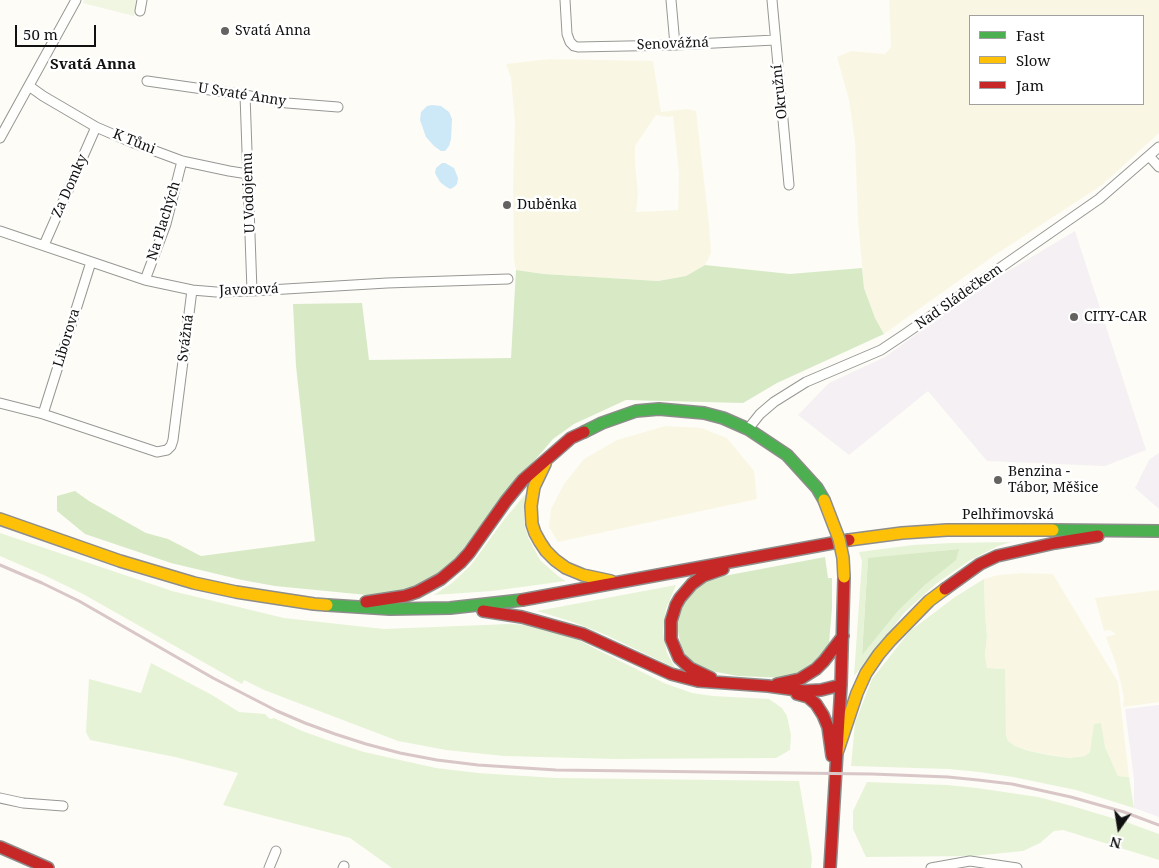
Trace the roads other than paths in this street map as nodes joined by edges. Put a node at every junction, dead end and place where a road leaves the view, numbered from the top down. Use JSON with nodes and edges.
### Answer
{"nodes":[{"id":1,"x":76,"y":0,"type":"edge"},
{"id":2,"x":142,"y":0,"type":"edge"},
{"id":3,"x":565,"y":0,"type":"edge"},
{"id":4,"x":672,"y":0,"type":"edge"},
{"id":5,"x":772,"y":0,"type":"edge"},
{"id":6,"x":140,"y":11,"type":"dead end"},
{"id":7,"x":775,"y":40,"type":"junction"},
{"id":8,"x":675,"y":45,"type":"junction"},
{"id":9,"x":147,"y":81,"type":"dead end"},
{"id":10,"x":29,"y":86,"type":"junction"},
{"id":11,"x":245,"y":95,"type":"junction"},
{"id":12,"x":338,"y":107,"type":"dead end"},
{"id":13,"x":96,"y":127,"type":"junction"},
{"id":14,"x":0,"y":138,"type":"edge"},
{"id":15,"x":1159,"y":147,"type":"edge"},
{"id":16,"x":1149,"y":156,"type":"junction"},
{"id":17,"x":182,"y":161,"type":"junction"},
{"id":18,"x":1159,"y":167,"type":"edge"},
{"id":19,"x":248,"y":174,"type":"junction"},
{"id":20,"x":789,"y":185,"type":"dead end"},
{"id":21,"x":0,"y":231,"type":"edge"},
{"id":22,"x":44,"y":245,"type":"junction"},
{"id":23,"x":91,"y":262,"type":"junction"},
{"id":24,"x":145,"y":280,"type":"junction"},
{"id":25,"x":508,"y":280,"type":"dead end"},
{"id":26,"x":192,"y":290,"type":"junction"},
{"id":27,"x":252,"y":291,"type":"junction"},
{"id":28,"x":0,"y":403,"type":"edge"},
{"id":29,"x":43,"y":414,"type":"junction"},
{"id":30,"x":748,"y":429,"type":"junction"},
{"id":31,"x":554,"y":452,"type":"junction"},
{"id":32,"x":0,"y":519,"type":"edge"},
{"id":33,"x":1142,"y":531,"type":"junction"},
{"id":34,"x":1159,"y":531,"type":"edge"},
{"id":35,"x":763,"y":555,"type":"junction"},
{"id":36,"x":619,"y":582,"type":"junction"},
{"id":37,"x":314,"y":604,"type":"junction"},
{"id":38,"x":450,"y":608,"type":"junction"},
{"id":39,"x":844,"y":636,"type":"junction"},
{"id":40,"x":728,"y":683,"type":"junction"},
{"id":41,"x":841,"y":685,"type":"junction"},
{"id":42,"x":768,"y":686,"type":"junction"},
{"id":43,"x":838,"y":750,"type":"junction"},
{"id":44,"x":835,"y":783,"type":"junction"},
{"id":45,"x":0,"y":798,"type":"edge"},
{"id":46,"x":63,"y":806,"type":"dead end"},
{"id":47,"x":0,"y":847,"type":"edge"},
{"id":48,"x":276,"y":851,"type":"dead end"},
{"id":49,"x":48,"y":868,"type":"edge"},
{"id":50,"x":269,"y":868,"type":"edge"},
{"id":51,"x":830,"y":868,"type":"edge"},
{"id":52,"x":931,"y":868,"type":"edge"},
{"id":53,"x":1017,"y":868,"type":"edge"}],
"edges":[{"from":1,"to":10,"type":"street"},
{"from":2,"to":6,"type":"street"},
{"from":3,"to":8,"type":"street","name":"Senovážná"},
{"from":4,"to":8,"type":"street"},
{"from":5,"to":7,"type":"street","name":"Okružní"},
{"from":7,"to":8,"type":"street","name":"Senovážná"},
{"from":7,"to":20,"type":"street","name":"Okružní"},
{"from":9,"to":11,"type":"street","name":"U Svaté Anny"},
{"from":10,"to":13,"type":"street","name":"K Tůni"},
{"from":10,"to":14,"type":"street"},
{"from":11,"to":12,"type":"street","name":"U Svaté Anny"},
{"from":11,"to":19,"type":"street","name":"U Vodojemu"},
{"from":13,"to":17,"type":"street","name":"K Tůni"},
{"from":13,"to":22,"type":"street","name":"Za Domky"},
{"from":15,"to":16,"type":"street","name":"Nad Sládečkem"},
{"from":16,"to":18,"type":"street"},
{"from":16,"to":30,"type":"street","name":"Nad Sládečkem"},
{"from":17,"to":19,"type":"street","name":"K Tůni"},
{"from":17,"to":24,"type":"street","name":"Na Plachých"},
{"from":19,"to":27,"type":"street","name":"U Vodojemu"},
{"from":21,"to":22,"type":"street","name":"Javorová"},
{"from":22,"to":23,"type":"street","name":"Javorová"},
{"from":23,"to":24,"type":"street","name":"Javorová"},
{"from":23,"to":29,"type":"street","name":"Liborova"},
{"from":24,"to":26,"type":"street","name":"Javorová"},
{"from":25,"to":27,"type":"street","name":"Javorová"},
{"from":26,"to":27,"type":"street","name":"Javorová"},
{"from":26,"to":29,"type":"street","name":"Svážná"},
{"from":28,"to":29,"type":"street"},
{"from":30,"to":31,"type":"main road"},
{"from":30,"to":39,"type":"main road","bridge":true},
{"from":31,"to":36,"type":"main road"},
{"from":31,"to":37,"type":"main road"},
{"from":32,"to":37,"type":"main road"},
{"from":33,"to":34,"type":"main road","name":"Pelhřimovská"},
{"from":33,"to":35,"type":"main road","name":"Pelhřimovská"},
{"from":33,"to":43,"type":"main road"},
{"from":35,"to":36,"type":"main road"},
{"from":35,"to":40,"type":"main road"},
{"from":36,"to":38,"type":"main road"},
{"from":37,"to":38,"type":"main road"},
{"from":38,"to":40,"type":"main road"},
{"from":39,"to":41,"type":"main road"},
{"from":39,"to":42,"type":"main road"},
{"from":40,"to":42,"type":"main road"},
{"from":41,"to":42,"type":"main road"},
{"from":41,"to":43,"type":"main road"},
{"from":42,"to":44,"type":"main road"},
{"from":43,"to":44,"type":"main road"},
{"from":44,"to":51,"type":"main road"},
{"from":45,"to":46,"type":"street"},
{"from":47,"to":49,"type":"main road"},
{"from":48,"to":50,"type":"street"},
{"from":52,"to":53,"type":"street"}]}
